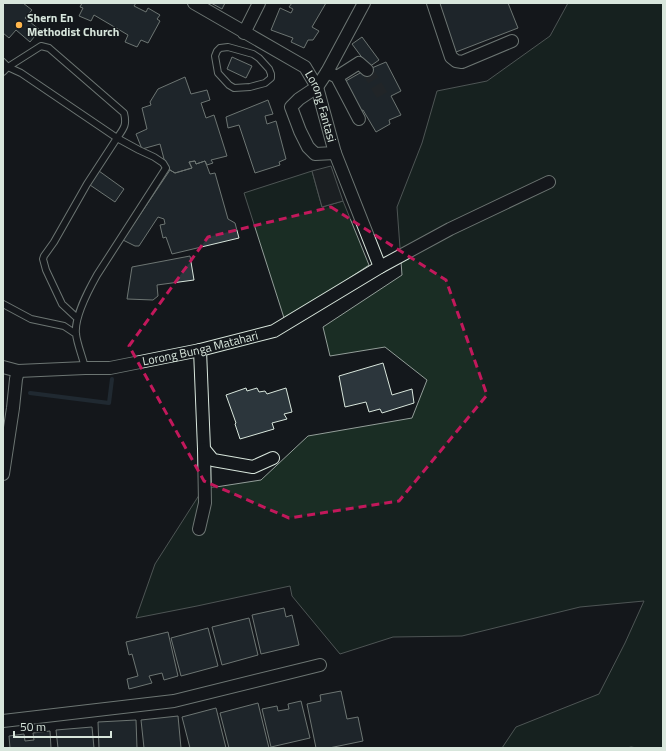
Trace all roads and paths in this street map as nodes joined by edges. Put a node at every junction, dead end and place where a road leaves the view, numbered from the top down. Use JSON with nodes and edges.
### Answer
{"nodes":[{"id":1,"x":194,"y":3,"type":"edge"},
{"id":2,"x":259,"y":3,"type":"edge"},
{"id":3,"x":364,"y":3,"type":"edge"},
{"id":4,"x":433,"y":3,"type":"edge"},
{"id":5,"x":244,"y":33,"type":"junction"},
{"id":6,"x":512,"y":41,"type":"dead end"},
{"id":7,"x":267,"y":46,"type":"junction"},
{"id":8,"x":259,"y":58,"type":"junction"},
{"id":9,"x":3,"y":62,"type":"edge"},
{"id":10,"x":8,"y":67,"type":"junction"},
{"id":11,"x":367,"y":70,"type":"dead end"},
{"id":12,"x":3,"y":72,"type":"edge"},
{"id":13,"x":332,"y":75,"type":"junction"},
{"id":14,"x":317,"y":86,"type":"junction"},
{"id":15,"x":359,"y":118,"type":"dead end"},
{"id":16,"x":117,"y":138,"type":"junction"},
{"id":17,"x":335,"y":154,"type":"junction"},
{"id":18,"x":549,"y":182,"type":"dead end"},
{"id":19,"x":380,"y":267,"type":"junction"},
{"id":20,"x":3,"y":304,"type":"edge"},
{"id":21,"x":77,"y":318,"type":"junction"},
{"id":22,"x":76,"y":334,"type":"junction"},
{"id":23,"x":200,"y":350,"type":"junction"},
{"id":24,"x":3,"y":367,"type":"edge"},
{"id":25,"x":85,"y":368,"type":"junction"},
{"id":26,"x":18,"y":371,"type":"junction"},
{"id":27,"x":204,"y":449,"type":"junction"},
{"id":28,"x":273,"y":458,"type":"dead end"},
{"id":29,"x":3,"y":474,"type":"edge"},
{"id":30,"x":199,"y":529,"type":"dead end"},
{"id":31,"x":320,"y":665,"type":"dead end"},
{"id":32,"x":3,"y":721,"type":"edge"}],
"edges":[{"from":1,"to":5,"type":"street","name":"Lorong Fantasi"},
{"from":2,"to":5,"type":"street"},
{"from":3,"to":13,"type":"street"},
{"from":4,"to":6,"type":"street"},
{"from":5,"to":7,"type":"street","name":"Lorong Fantasi"},
{"from":7,"to":8,"type":"lane"},
{"from":7,"to":14,"type":"street","name":"Lorong Fantasi"},
{"from":8,"to":8,"type":"lane"},
{"from":9,"to":10,"type":"lane"},
{"from":10,"to":12,"type":"lane"},
{"from":10,"to":16,"type":"lane"},
{"from":10,"to":16,"type":"lane"},
{"from":11,"to":13,"type":"street"},
{"from":13,"to":14,"type":"street"},
{"from":13,"to":15,"type":"street"},
{"from":14,"to":17,"type":"street","name":"Lorong Fantasi"},
{"from":14,"to":17,"type":"street"},
{"from":16,"to":21,"type":"lane"},
{"from":16,"to":21,"type":"lane"},
{"from":17,"to":19,"type":"street","name":"Lorong Fantasi"},
{"from":18,"to":19,"type":"street","name":"Lorong Bunga Matahari"},
{"from":19,"to":23,"type":"street","name":"Lorong Bunga Matahari"},
{"from":20,"to":22,"type":"lane"},
{"from":21,"to":22,"type":"lane"},
{"from":22,"to":25,"type":"lane"},
{"from":23,"to":25,"type":"street","name":"Lorong Bunga Matahari"},
{"from":23,"to":27,"type":"street"},
{"from":24,"to":26,"type":"street","name":"Lorong Bunga Matahari"},
{"from":25,"to":26,"type":"street","name":"Lorong Bunga Matahari"},
{"from":26,"to":29,"type":"street"},
{"from":27,"to":28,"type":"street"},
{"from":27,"to":30,"type":"street"},
{"from":31,"to":32,"type":"street"}]}
